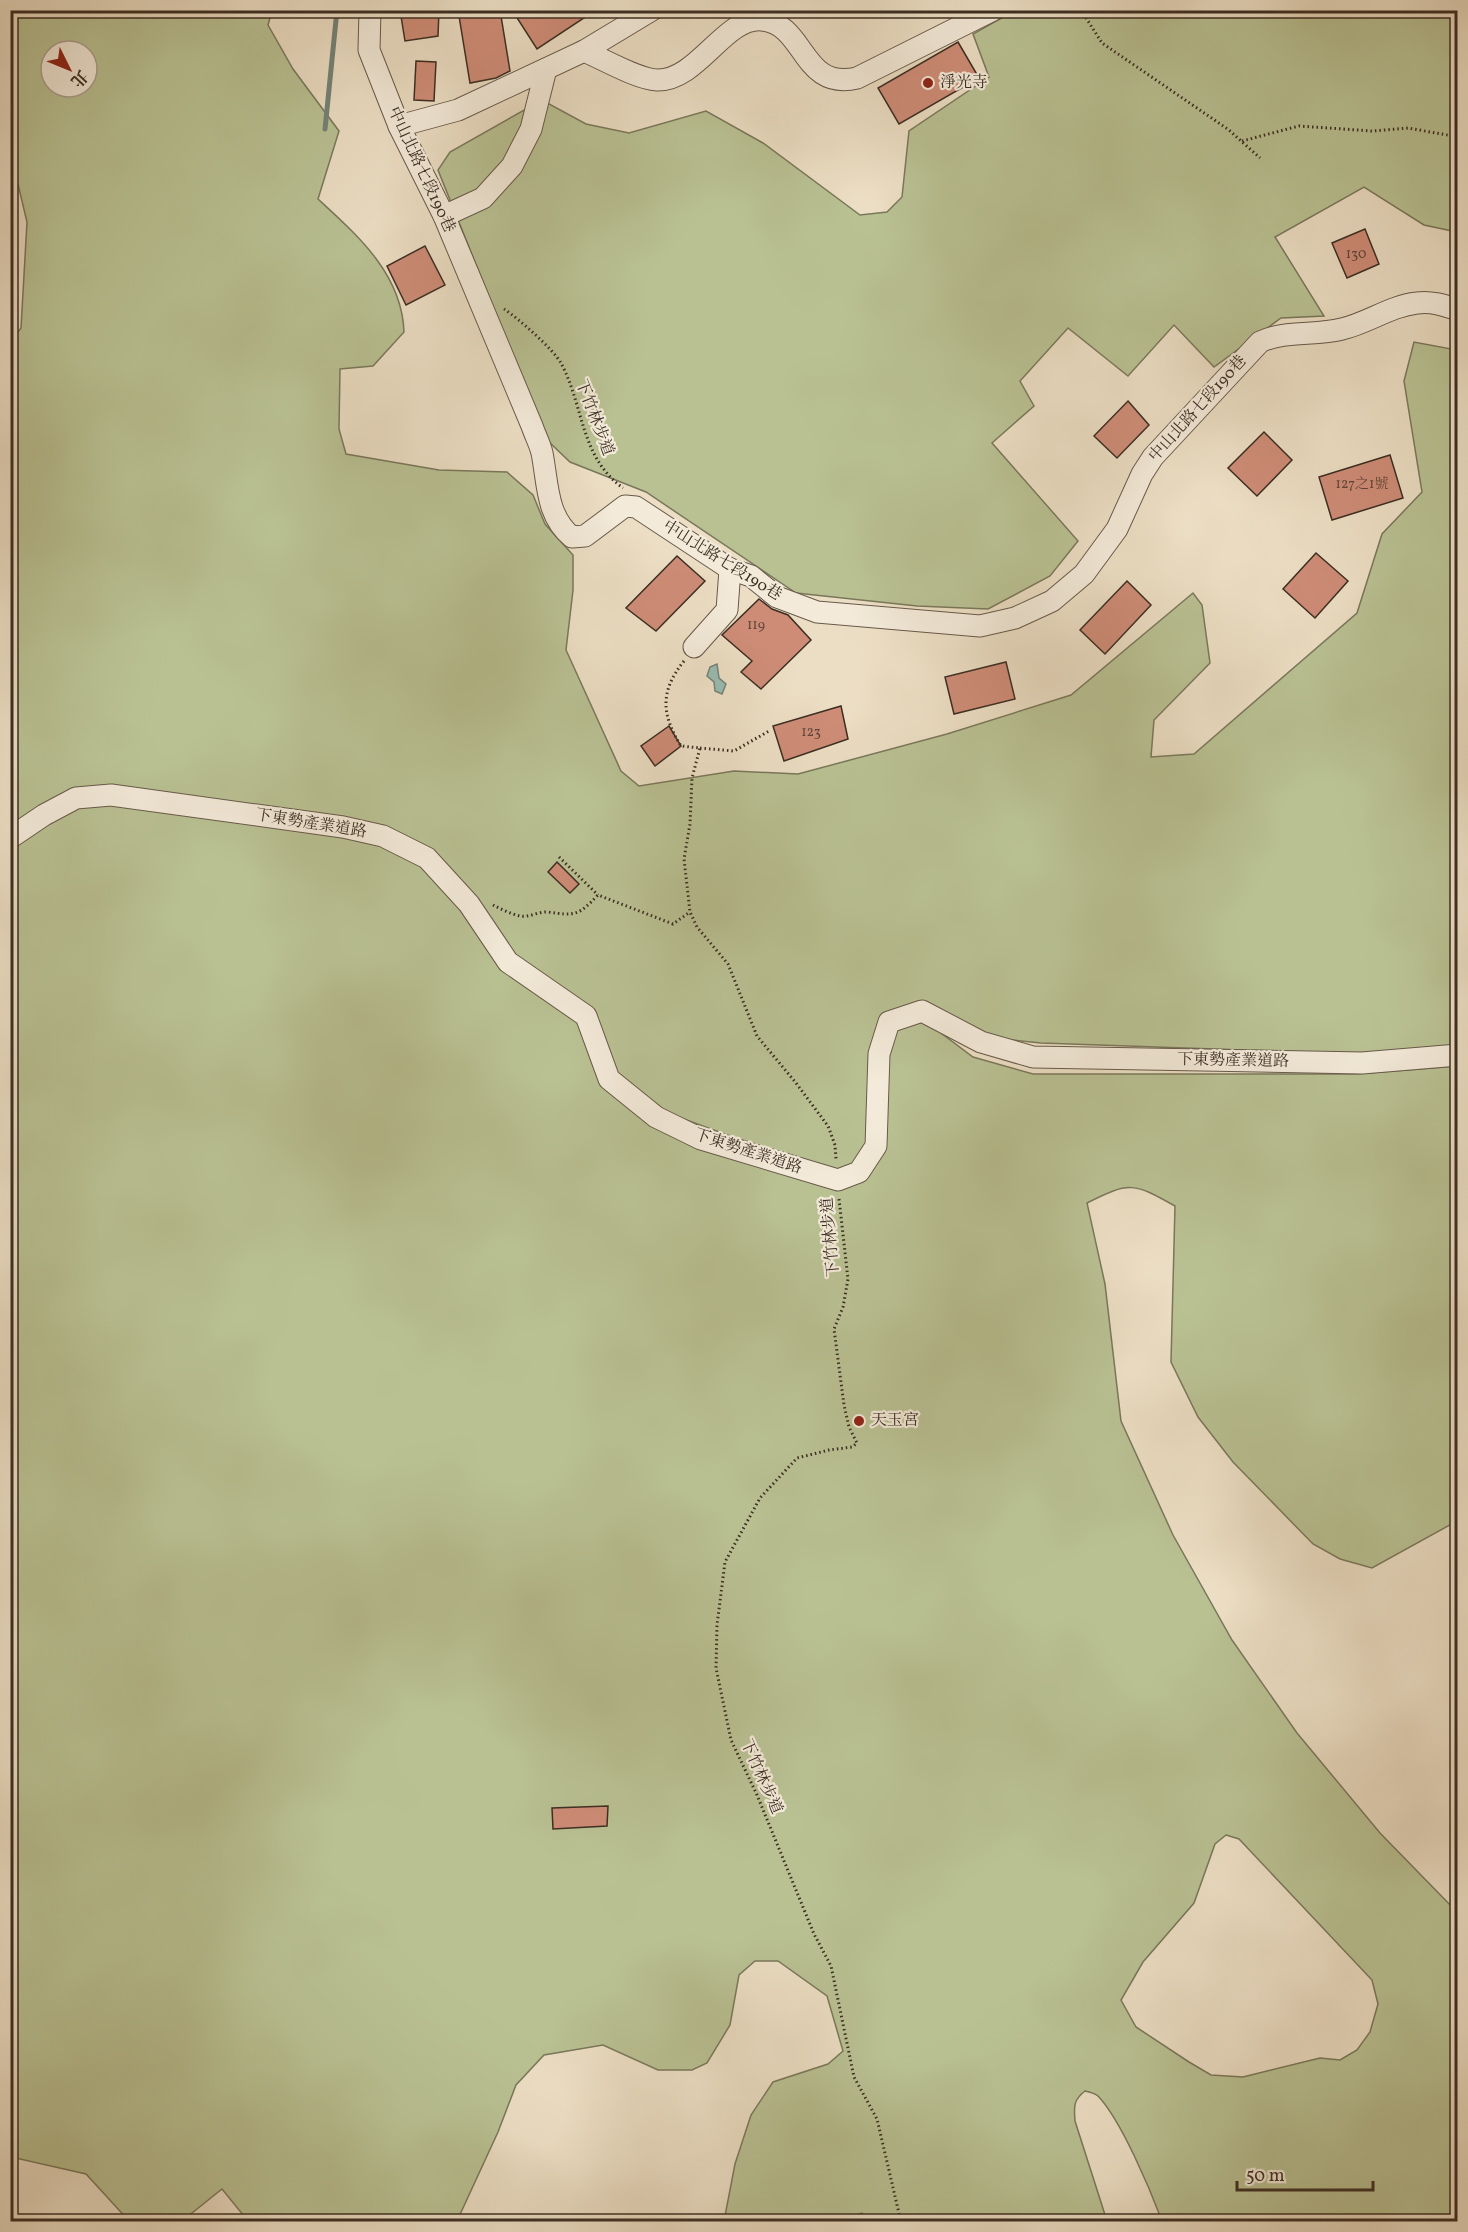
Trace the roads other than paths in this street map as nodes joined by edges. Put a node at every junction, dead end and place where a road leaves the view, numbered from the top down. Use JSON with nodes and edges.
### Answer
{"nodes":[{"id":1,"x":370,"y":10,"type":"edge"},
{"id":2,"x":652,"y":10,"type":"edge"},
{"id":3,"x":993,"y":10,"type":"edge"},
{"id":4,"x":584,"y":51,"type":"junction"},
{"id":5,"x":546,"y":69,"type":"junction"},
{"id":6,"x":399,"y":126,"type":"junction"},
{"id":7,"x":444,"y":216,"type":"junction"},
{"id":8,"x":1458,"y":310,"type":"edge"},
{"id":9,"x":730,"y":569,"type":"junction"},
{"id":10,"x":694,"y":647,"type":"road end"},
{"id":11,"x":10,"y":838,"type":"edge"},
{"id":12,"x":1458,"y":1055,"type":"edge"}],
"edges":[{"from":1,"to":6,"type":"street","name":"中山北路七段190巷"},
{"from":2,"to":4,"type":"street"},
{"from":3,"to":4,"type":"street"},
{"from":4,"to":5,"type":"street"},
{"from":5,"to":6,"type":"street"},
{"from":5,"to":7,"type":"street"},
{"from":6,"to":7,"type":"street","name":"中山北路七段190巷"},
{"from":7,"to":9,"type":"street","name":"中山北路七段190巷"},
{"from":8,"to":9,"type":"street","name":"中山北路七段190巷"},
{"from":9,"to":10,"type":"street"},
{"from":11,"to":12,"type":"street","name":"下東勢產業道路"}]}
